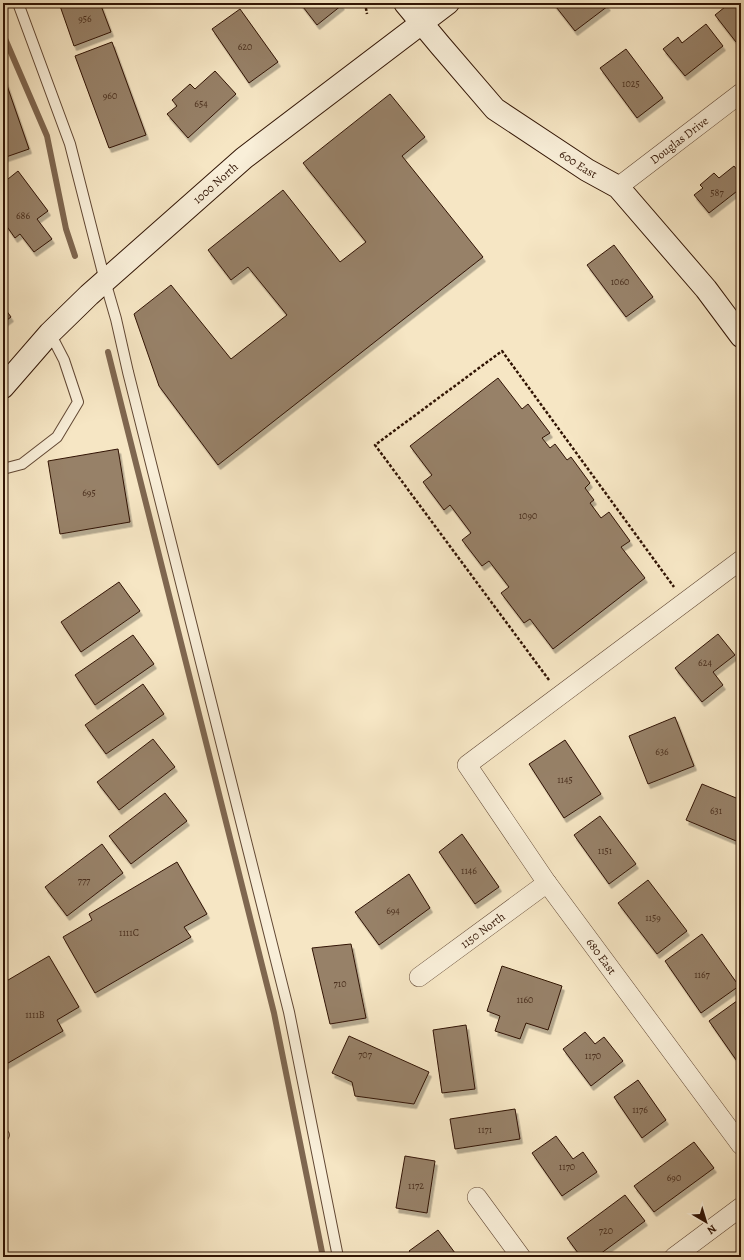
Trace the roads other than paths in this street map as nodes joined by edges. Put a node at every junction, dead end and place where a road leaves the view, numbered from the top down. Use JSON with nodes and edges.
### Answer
{"nodes":[{"id":1,"x":18,"y":3,"type":"edge"},
{"id":2,"x":405,"y":3,"type":"edge"},
{"id":3,"x":448,"y":3,"type":"edge"},
{"id":4,"x":422,"y":24,"type":"junction"},
{"id":5,"x":741,"y":93,"type":"edge"},
{"id":6,"x":618,"y":188,"type":"junction"},
{"id":7,"x":105,"y":281,"type":"junction"},
{"id":8,"x":50,"y":333,"type":"junction"},
{"id":9,"x":741,"y":336,"type":"edge"},
{"id":10,"x":3,"y":387,"type":"edge"},
{"id":11,"x":3,"y":469,"type":"edge"},
{"id":12,"x":741,"y":560,"type":"edge"},
{"id":13,"x":546,"y":883,"type":"junction"},
{"id":14,"x":419,"y":977,"type":"dead end"},
{"id":15,"x":741,"y":1145,"type":"edge"},
{"id":16,"x":477,"y":1197,"type":"dead end"},
{"id":17,"x":741,"y":1207,"type":"edge"},
{"id":18,"x":338,"y":1257,"type":"edge"},
{"id":19,"x":521,"y":1257,"type":"edge"},
{"id":20,"x":674,"y":1257,"type":"edge"}],
"edges":[{"from":1,"to":7,"type":"lane"},
{"from":2,"to":4,"type":"street","name":"600 East"},
{"from":3,"to":4,"type":"street","name":"1000 North"},
{"from":4,"to":6,"type":"street","name":"600 East"},
{"from":4,"to":7,"type":"street","name":"1000 North"},
{"from":5,"to":6,"type":"street","name":"Douglas Drive"},
{"from":6,"to":9,"type":"street","name":"600 East"},
{"from":7,"to":8,"type":"street","name":"1000 North"},
{"from":7,"to":18,"type":"lane"},
{"from":8,"to":10,"type":"street","name":"1000 North"},
{"from":8,"to":11,"type":"lane"},
{"from":12,"to":13,"type":"street","name":"680 East"},
{"from":13,"to":14,"type":"street","name":"1150 North"},
{"from":13,"to":15,"type":"street","name":"680 East"},
{"from":16,"to":19,"type":"street"},
{"from":17,"to":20,"type":"street"}]}
